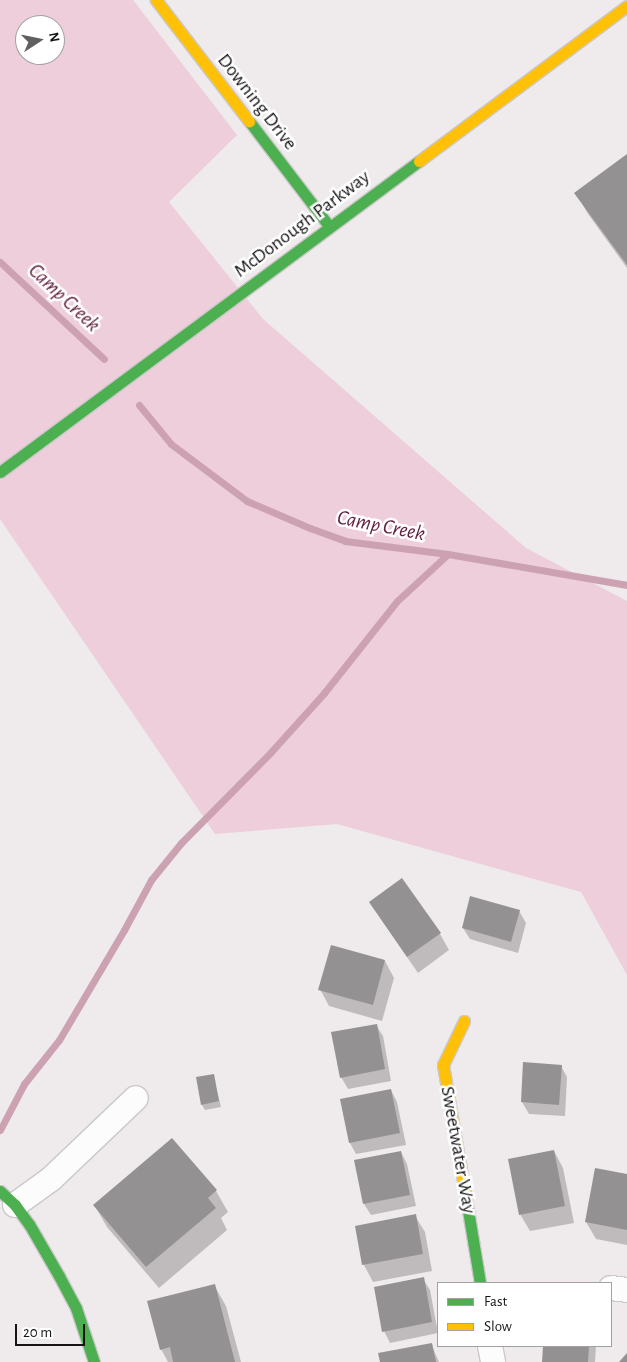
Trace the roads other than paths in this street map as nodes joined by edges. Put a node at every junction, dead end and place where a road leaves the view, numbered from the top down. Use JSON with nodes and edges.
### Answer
{"nodes":[{"id":1,"x":156,"y":0,"type":"edge"},
{"id":2,"x":627,"y":6,"type":"edge"},
{"id":3,"x":329,"y":226,"type":"junction"},
{"id":4,"x":0,"y":472,"type":"edge"},
{"id":5,"x":464,"y":1021,"type":"dead end"},
{"id":6,"x":136,"y":1098,"type":"dead end"},
{"id":7,"x":8,"y":1198,"type":"edge"},
{"id":8,"x":480,"y":1282,"type":"edge"},
{"id":9,"x":612,"y":1288,"type":"edge"},
{"id":10,"x":627,"y":1290,"type":"edge"},
{"id":11,"x":490,"y":1347,"type":"edge"},
{"id":12,"x":94,"y":1362,"type":"edge"},
{"id":13,"x":493,"y":1362,"type":"edge"}],
"edges":[{"from":1,"to":3,"type":"street","name":"Downing Drive"},
{"from":2,"to":3,"type":"street","name":"McDonough Parkway"},
{"from":3,"to":4,"type":"street","name":"McDonough Parkway"},
{"from":5,"to":8,"type":"street","name":"Sweetwater Way"},
{"from":6,"to":7,"type":"street"},
{"from":7,"to":12,"type":"street"},
{"from":9,"to":10,"type":"street"},
{"from":11,"to":13,"type":"street"}]}
